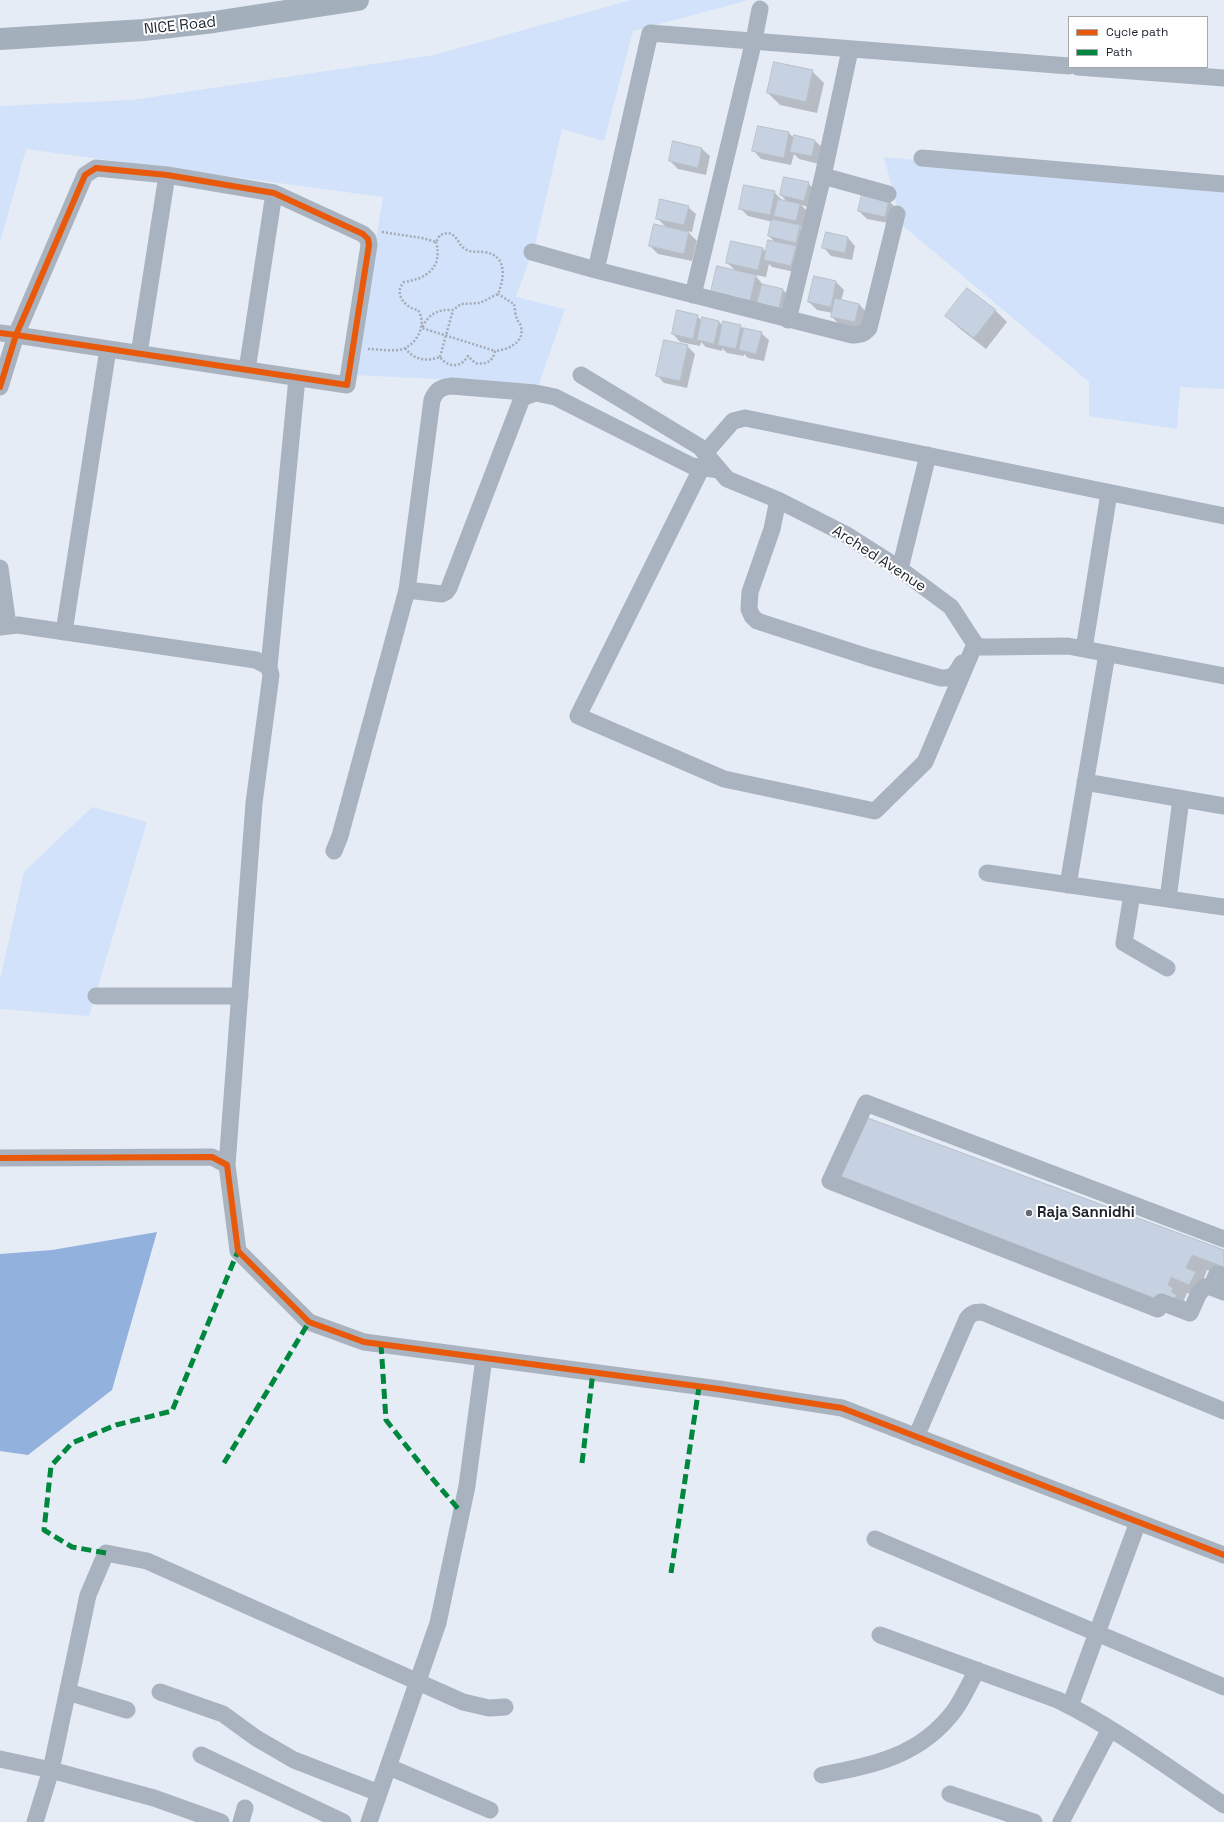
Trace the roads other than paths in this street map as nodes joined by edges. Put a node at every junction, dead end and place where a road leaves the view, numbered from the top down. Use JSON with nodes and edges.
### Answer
{"nodes":[{"id":1,"x":358,"y":0,"type":"edge"},
{"id":2,"x":760,"y":9,"type":"dead end"},
{"id":3,"x":0,"y":39,"type":"edge"},
{"id":4,"x":754,"y":40,"type":"junction"},
{"id":5,"x":850,"y":50,"type":"junction"},
{"id":6,"x":1068,"y":66,"type":"edge"},
{"id":7,"x":1091,"y":68,"type":"edge"},
{"id":8,"x":1224,"y":78,"type":"edge"},
{"id":9,"x":922,"y":158,"type":"dead end"},
{"id":10,"x":167,"y":175,"type":"junction"},
{"id":11,"x":823,"y":176,"type":"junction"},
{"id":12,"x":1224,"y":184,"type":"edge"},
{"id":13,"x":274,"y":193,"type":"junction"},
{"id":14,"x":888,"y":194,"type":"dead end"},
{"id":15,"x":897,"y":214,"type":"dead end"},
{"id":16,"x":532,"y":252,"type":"dead end"},
{"id":17,"x":596,"y":270,"type":"junction"},
{"id":18,"x":692,"y":295,"type":"junction"},
{"id":19,"x":788,"y":320,"type":"junction"},
{"id":20,"x":8,"y":334,"type":"edge"},
{"id":21,"x":108,"y":349,"type":"junction"},
{"id":22,"x":139,"y":354,"type":"junction"},
{"id":23,"x":247,"y":370,"type":"junction"},
{"id":24,"x":581,"y":376,"type":"dead end"},
{"id":25,"x":297,"y":378,"type":"junction"},
{"id":26,"x":0,"y":387,"type":"edge"},
{"id":27,"x":536,"y":393,"type":"junction"},
{"id":28,"x":706,"y":452,"type":"junction"},
{"id":29,"x":928,"y":456,"type":"junction"},
{"id":30,"x":701,"y":469,"type":"junction"},
{"id":31,"x":719,"y":470,"type":"junction"},
{"id":32,"x":1110,"y":493,"type":"junction"},
{"id":33,"x":778,"y":500,"type":"junction"},
{"id":34,"x":1224,"y":516,"type":"edge"},
{"id":35,"x":0,"y":568,"type":"edge"},
{"id":36,"x":900,"y":569,"type":"junction"},
{"id":37,"x":407,"y":590,"type":"junction"},
{"id":38,"x":4,"y":626,"type":"edge"},
{"id":39,"x":64,"y":632,"type":"junction"},
{"id":40,"x":975,"y":644,"type":"junction"},
{"id":41,"x":1084,"y":649,"type":"junction"},
{"id":42,"x":1107,"y":654,"type":"junction"},
{"id":43,"x":269,"y":667,"type":"junction"},
{"id":44,"x":1224,"y":676,"type":"edge"},
{"id":45,"x":1085,"y":782,"type":"junction"},
{"id":46,"x":1181,"y":798,"type":"junction"},
{"id":47,"x":1224,"y":806,"type":"edge"},
{"id":48,"x":334,"y":851,"type":"dead end"},
{"id":49,"x":987,"y":873,"type":"dead end"},
{"id":50,"x":1068,"y":885,"type":"junction"},
{"id":51,"x":1132,"y":894,"type":"junction"},
{"id":52,"x":1168,"y":899,"type":"junction"},
{"id":53,"x":1224,"y":907,"type":"edge"},
{"id":54,"x":1166,"y":968,"type":"dead end"},
{"id":55,"x":96,"y":996,"type":"dead end"},
{"id":56,"x":240,"y":996,"type":"junction"},
{"id":57,"x":0,"y":1158,"type":"edge"},
{"id":58,"x":227,"y":1166,"type":"junction"},
{"id":59,"x":1224,"y":1239,"type":"edge"},
{"id":60,"x":1224,"y":1277,"type":"edge"},
{"id":61,"x":1218,"y":1290,"type":"edge"},
{"id":62,"x":484,"y":1358,"type":"junction"},
{"id":63,"x":1224,"y":1411,"type":"edge"},
{"id":64,"x":916,"y":1437,"type":"junction"},
{"id":65,"x":1138,"y":1522,"type":"junction"},
{"id":66,"x":875,"y":1539,"type":"dead end"},
{"id":67,"x":1224,"y":1555,"type":"edge"},
{"id":68,"x":1097,"y":1633,"type":"junction"},
{"id":69,"x":880,"y":1635,"type":"dead end"},
{"id":70,"x":977,"y":1670,"type":"junction"},
{"id":71,"x":417,"y":1682,"type":"junction"},
{"id":72,"x":1224,"y":1687,"type":"edge"},
{"id":73,"x":68,"y":1692,"type":"junction"},
{"id":74,"x":160,"y":1692,"type":"dead end"},
{"id":75,"x":1070,"y":1706,"type":"junction"},
{"id":76,"x":505,"y":1707,"type":"dead end"},
{"id":77,"x":127,"y":1710,"type":"dead end"},
{"id":78,"x":1110,"y":1729,"type":"junction"},
{"id":79,"x":201,"y":1755,"type":"dead end"},
{"id":80,"x":0,"y":1759,"type":"edge"},
{"id":81,"x":389,"y":1767,"type":"junction"},
{"id":82,"x":51,"y":1770,"type":"junction"},
{"id":83,"x":822,"y":1775,"type":"dead end"},
{"id":84,"x":380,"y":1793,"type":"junction"},
{"id":85,"x":950,"y":1794,"type":"dead end"},
{"id":86,"x":1224,"y":1806,"type":"edge"},
{"id":87,"x":490,"y":1810,"type":"dead end"},
{"id":88,"x":35,"y":1822,"type":"edge"},
{"id":89,"x":222,"y":1822,"type":"edge"},
{"id":90,"x":343,"y":1822,"type":"edge"},
{"id":91,"x":370,"y":1822,"type":"edge"},
{"id":92,"x":1034,"y":1822,"type":"edge"},
{"id":93,"x":1061,"y":1822,"type":"edge"}],
"edges":[{"from":1,"to":3,"type":"highway","name":"NICE Road"},
{"from":2,"to":4,"type":"street"},
{"from":4,"to":5,"type":"street"},
{"from":4,"to":17,"type":"street"},
{"from":4,"to":18,"type":"street"},
{"from":5,"to":6,"type":"street"},
{"from":5,"to":11,"type":"street"},
{"from":7,"to":8,"type":"street"},
{"from":9,"to":12,"type":"street"},
{"from":10,"to":13,"type":"street"},
{"from":10,"to":20,"type":"street"},
{"from":10,"to":22,"type":"street"},
{"from":11,"to":14,"type":"street"},
{"from":11,"to":19,"type":"street"},
{"from":13,"to":23,"type":"street"},
{"from":13,"to":25,"type":"street"},
{"from":15,"to":19,"type":"street"},
{"from":16,"to":17,"type":"street"},
{"from":17,"to":18,"type":"street"},
{"from":18,"to":19,"type":"street"},
{"from":20,"to":21,"type":"street"},
{"from":20,"to":26,"type":"street"},
{"from":21,"to":22,"type":"street"},
{"from":21,"to":39,"type":"street"},
{"from":22,"to":23,"type":"street"},
{"from":23,"to":25,"type":"street"},
{"from":24,"to":28,"type":"street","name":"Arched Avenue"},
{"from":25,"to":43,"type":"street"},
{"from":27,"to":30,"type":"street"},
{"from":27,"to":37,"type":"street"},
{"from":27,"to":37,"type":"street"},
{"from":28,"to":29,"type":"street"},
{"from":28,"to":31,"type":"street","name":"Arched Avenue"},
{"from":29,"to":32,"type":"street"},
{"from":29,"to":36,"type":"street"},
{"from":30,"to":31,"type":"street"},
{"from":30,"to":40,"type":"street"},
{"from":31,"to":33,"type":"street","name":"Arched Avenue"},
{"from":32,"to":34,"type":"street"},
{"from":32,"to":41,"type":"street"},
{"from":33,"to":36,"type":"street","name":"Arched Avenue"},
{"from":33,"to":40,"type":"street"},
{"from":35,"to":38,"type":"street"},
{"from":36,"to":40,"type":"street","name":"Arched Avenue"},
{"from":37,"to":48,"type":"street"},
{"from":38,"to":39,"type":"street"},
{"from":39,"to":43,"type":"street"},
{"from":40,"to":41,"type":"street"},
{"from":41,"to":42,"type":"street"},
{"from":42,"to":44,"type":"street"},
{"from":42,"to":45,"type":"street"},
{"from":43,"to":56,"type":"street"},
{"from":45,"to":46,"type":"street"},
{"from":45,"to":50,"type":"street"},
{"from":46,"to":47,"type":"street"},
{"from":46,"to":52,"type":"street"},
{"from":49,"to":50,"type":"street"},
{"from":50,"to":51,"type":"street"},
{"from":51,"to":52,"type":"street"},
{"from":51,"to":54,"type":"street"},
{"from":52,"to":53,"type":"street"},
{"from":55,"to":56,"type":"street"},
{"from":56,"to":58,"type":"street"},
{"from":57,"to":58,"type":"street"},
{"from":58,"to":62,"type":"street"},
{"from":59,"to":61,"type":"street"},
{"from":60,"to":61,"type":"street"},
{"from":62,"to":64,"type":"street"},
{"from":62,"to":71,"type":"street"},
{"from":63,"to":64,"type":"street"},
{"from":64,"to":65,"type":"street"},
{"from":65,"to":67,"type":"street"},
{"from":65,"to":68,"type":"street"},
{"from":66,"to":68,"type":"street"},
{"from":68,"to":72,"type":"street"},
{"from":68,"to":75,"type":"street"},
{"from":69,"to":70,"type":"street"},
{"from":70,"to":75,"type":"street"},
{"from":70,"to":83,"type":"street"},
{"from":71,"to":73,"type":"street"},
{"from":71,"to":76,"type":"street"},
{"from":71,"to":81,"type":"street"},
{"from":73,"to":77,"type":"street"},
{"from":73,"to":82,"type":"street"},
{"from":74,"to":84,"type":"street"},
{"from":75,"to":78,"type":"street"},
{"from":78,"to":86,"type":"street"},
{"from":78,"to":93,"type":"street"},
{"from":79,"to":90,"type":"street"},
{"from":80,"to":82,"type":"street"},
{"from":81,"to":84,"type":"street"},
{"from":81,"to":87,"type":"street"},
{"from":82,"to":88,"type":"street"},
{"from":82,"to":89,"type":"street"},
{"from":84,"to":91,"type":"street"},
{"from":85,"to":92,"type":"street"}]}
